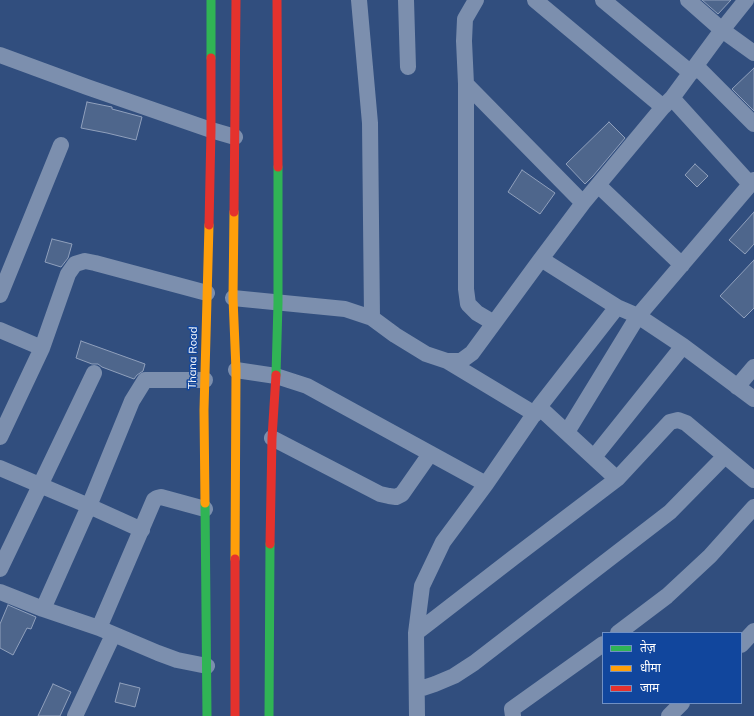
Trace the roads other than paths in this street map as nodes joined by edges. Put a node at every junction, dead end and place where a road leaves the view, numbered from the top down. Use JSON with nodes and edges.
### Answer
{"nodes":[{"id":1,"x":211,"y":0,"type":"edge"},
{"id":2,"x":236,"y":0,"type":"edge"},
{"id":3,"x":277,"y":0,"type":"edge"},
{"id":4,"x":359,"y":0,"type":"edge"},
{"id":5,"x":406,"y":0,"type":"edge"},
{"id":6,"x":535,"y":0,"type":"edge"},
{"id":7,"x":603,"y":0,"type":"edge"},
{"id":8,"x":688,"y":0,"type":"edge"},
{"id":9,"x":746,"y":0,"type":"edge"},
{"id":10,"x":474,"y":1,"type":"edge"},
{"id":11,"x":722,"y":30,"type":"junction"},
{"id":12,"x":754,"y":53,"type":"edge"},
{"id":13,"x":0,"y":55,"type":"edge"},
{"id":14,"x":408,"y":67,"type":"dead end"},
{"id":15,"x":693,"y":70,"type":"junction"},
{"id":16,"x":466,"y":84,"type":"junction"},
{"id":17,"x":668,"y":102,"type":"junction"},
{"id":18,"x":754,"y":124,"type":"edge"},
{"id":19,"x":210,"y":130,"type":"junction"},
{"id":20,"x":235,"y":137,"type":"junction"},
{"id":21,"x":61,"y":145,"type":"dead end"},
{"id":22,"x":752,"y":182,"type":"edge"},
{"id":23,"x":598,"y":185,"type":"junction"},
{"id":24,"x":583,"y":203,"type":"junction"},
{"id":25,"x":541,"y":259,"type":"junction"},
{"id":26,"x":682,"y":265,"type":"junction"},
{"id":27,"x":207,"y":293,"type":"junction"},
{"id":28,"x":0,"y":295,"type":"edge"},
{"id":29,"x":233,"y":298,"type":"junction"},
{"id":30,"x":278,"y":303,"type":"junction"},
{"id":31,"x":617,"y":307,"type":"junction"},
{"id":32,"x":638,"y":316,"type":"junction"},
{"id":33,"x":372,"y":318,"type":"junction"},
{"id":34,"x":494,"y":323,"type":"junction"},
{"id":35,"x":0,"y":330,"type":"edge"},
{"id":36,"x":683,"y":346,"type":"junction"},
{"id":37,"x":42,"y":348,"type":"junction"},
{"id":38,"x":447,"y":360,"type":"junction"},
{"id":39,"x":754,"y":367,"type":"edge"},
{"id":40,"x":236,"y":370,"type":"junction"},
{"id":41,"x":94,"y":373,"type":"dead end"},
{"id":42,"x":276,"y":376,"type":"junction"},
{"id":43,"x":205,"y":380,"type":"junction"},
{"id":44,"x":737,"y":387,"type":"junction"},
{"id":45,"x":754,"y":400,"type":"edge"},
{"id":46,"x":537,"y":411,"type":"junction"},
{"id":47,"x":567,"y":432,"type":"junction"},
{"id":48,"x":0,"y":437,"type":"edge"},
{"id":49,"x":272,"y":438,"type":"junction"},
{"id":50,"x":430,"y":454,"type":"junction"},
{"id":51,"x":725,"y":456,"type":"junction"},
{"id":52,"x":594,"y":457,"type":"junction"},
{"id":53,"x":0,"y":468,"type":"edge"},
{"id":54,"x":617,"y":479,"type":"junction"},
{"id":55,"x":754,"y":480,"type":"edge"},
{"id":56,"x":486,"y":484,"type":"junction"},
{"id":57,"x":41,"y":485,"type":"junction"},
{"id":58,"x":89,"y":506,"type":"junction"},
{"id":59,"x":754,"y":508,"type":"edge"},
{"id":60,"x":205,"y":509,"type":"junction"},
{"id":61,"x":142,"y":530,"type":"junction"},
{"id":62,"x":0,"y":569,"type":"edge"},
{"id":63,"x":0,"y":592,"type":"edge"},
{"id":64,"x":43,"y":609,"type":"junction"},
{"id":65,"x":99,"y":628,"type":"junction"},
{"id":66,"x":754,"y":631,"type":"edge"},
{"id":67,"x":619,"y":632,"type":"edge"},
{"id":68,"x":416,"y":633,"type":"junction"},
{"id":69,"x":113,"y":635,"type":"junction"},
{"id":70,"x":742,"y":644,"type":"edge"},
{"id":71,"x":602,"y":645,"type":"edge"},
{"id":72,"x":207,"y":666,"type":"junction"},
{"id":73,"x":417,"y":690,"type":"junction"},
{"id":74,"x":681,"y":704,"type":"edge"},
{"id":75,"x":75,"y":716,"type":"edge"},
{"id":76,"x":207,"y":716,"type":"edge"},
{"id":77,"x":236,"y":716,"type":"edge"},
{"id":78,"x":269,"y":716,"type":"edge"},
{"id":79,"x":417,"y":716,"type":"edge"},
{"id":80,"x":513,"y":716,"type":"edge"},
{"id":81,"x":669,"y":716,"type":"edge"}],
"edges":[{"from":1,"to":19,"type":"street","name":"Thana Road"},
{"from":2,"to":20,"type":"street"},
{"from":3,"to":30,"type":"street"},
{"from":4,"to":33,"type":"street"},
{"from":5,"to":14,"type":"street"},
{"from":6,"to":17,"type":"street"},
{"from":7,"to":15,"type":"street"},
{"from":8,"to":11,"type":"street"},
{"from":9,"to":11,"type":"street"},
{"from":10,"to":16,"type":"street"},
{"from":11,"to":12,"type":"street"},
{"from":11,"to":15,"type":"street"},
{"from":13,"to":19,"type":"street"},
{"from":15,"to":17,"type":"street"},
{"from":15,"to":18,"type":"street"},
{"from":16,"to":24,"type":"street"},
{"from":16,"to":34,"type":"street"},
{"from":17,"to":22,"type":"street"},
{"from":17,"to":23,"type":"street"},
{"from":19,"to":20,"type":"street"},
{"from":19,"to":27,"type":"street","name":"Thana Road"},
{"from":20,"to":29,"type":"street"},
{"from":21,"to":28,"type":"street"},
{"from":22,"to":26,"type":"street"},
{"from":23,"to":24,"type":"street"},
{"from":23,"to":26,"type":"street"},
{"from":24,"to":25,"type":"street"},
{"from":25,"to":31,"type":"street"},
{"from":25,"to":34,"type":"street"},
{"from":26,"to":32,"type":"street"},
{"from":27,"to":37,"type":"street"},
{"from":27,"to":43,"type":"street","name":"Thana Road"},
{"from":29,"to":30,"type":"street"},
{"from":29,"to":40,"type":"street"},
{"from":30,"to":33,"type":"street"},
{"from":30,"to":42,"type":"street"},
{"from":31,"to":32,"type":"street"},
{"from":31,"to":46,"type":"street"},
{"from":32,"to":36,"type":"street"},
{"from":32,"to":47,"type":"street"},
{"from":33,"to":38,"type":"street"},
{"from":34,"to":38,"type":"street"},
{"from":35,"to":37,"type":"street"},
{"from":36,"to":44,"type":"street"},
{"from":36,"to":52,"type":"street"},
{"from":37,"to":48,"type":"street"},
{"from":38,"to":46,"type":"street"},
{"from":39,"to":44,"type":"street"},
{"from":40,"to":42,"type":"street"},
{"from":40,"to":77,"type":"street"},
{"from":41,"to":57,"type":"street"},
{"from":42,"to":49,"type":"street"},
{"from":42,"to":50,"type":"street"},
{"from":43,"to":58,"type":"street"},
{"from":43,"to":60,"type":"street","name":"Thana Road"},
{"from":44,"to":45,"type":"street"},
{"from":46,"to":47,"type":"street"},
{"from":46,"to":56,"type":"street"},
{"from":47,"to":52,"type":"street"},
{"from":49,"to":50,"type":"street"},
{"from":49,"to":78,"type":"street"},
{"from":50,"to":56,"type":"street"},
{"from":51,"to":54,"type":"street"},
{"from":51,"to":55,"type":"street"},
{"from":51,"to":73,"type":"street"},
{"from":52,"to":54,"type":"street"},
{"from":53,"to":57,"type":"street"},
{"from":54,"to":68,"type":"street"},
{"from":56,"to":68,"type":"street"},
{"from":57,"to":58,"type":"street"},
{"from":57,"to":62,"type":"street"},
{"from":58,"to":61,"type":"street"},
{"from":58,"to":64,"type":"street"},
{"from":59,"to":67,"type":"street"},
{"from":60,"to":61,"type":"street"},
{"from":60,"to":72,"type":"street","name":"Thana Road"},
{"from":61,"to":65,"type":"street"},
{"from":63,"to":64,"type":"street"},
{"from":64,"to":65,"type":"street"},
{"from":65,"to":69,"type":"street"},
{"from":66,"to":70,"type":"street"},
{"from":68,"to":73,"type":"street"},
{"from":69,"to":72,"type":"street"},
{"from":69,"to":75,"type":"street"},
{"from":71,"to":80,"type":"street"},
{"from":72,"to":76,"type":"street","name":"Thana Road"},
{"from":73,"to":79,"type":"street"},
{"from":74,"to":81,"type":"street"}]}
